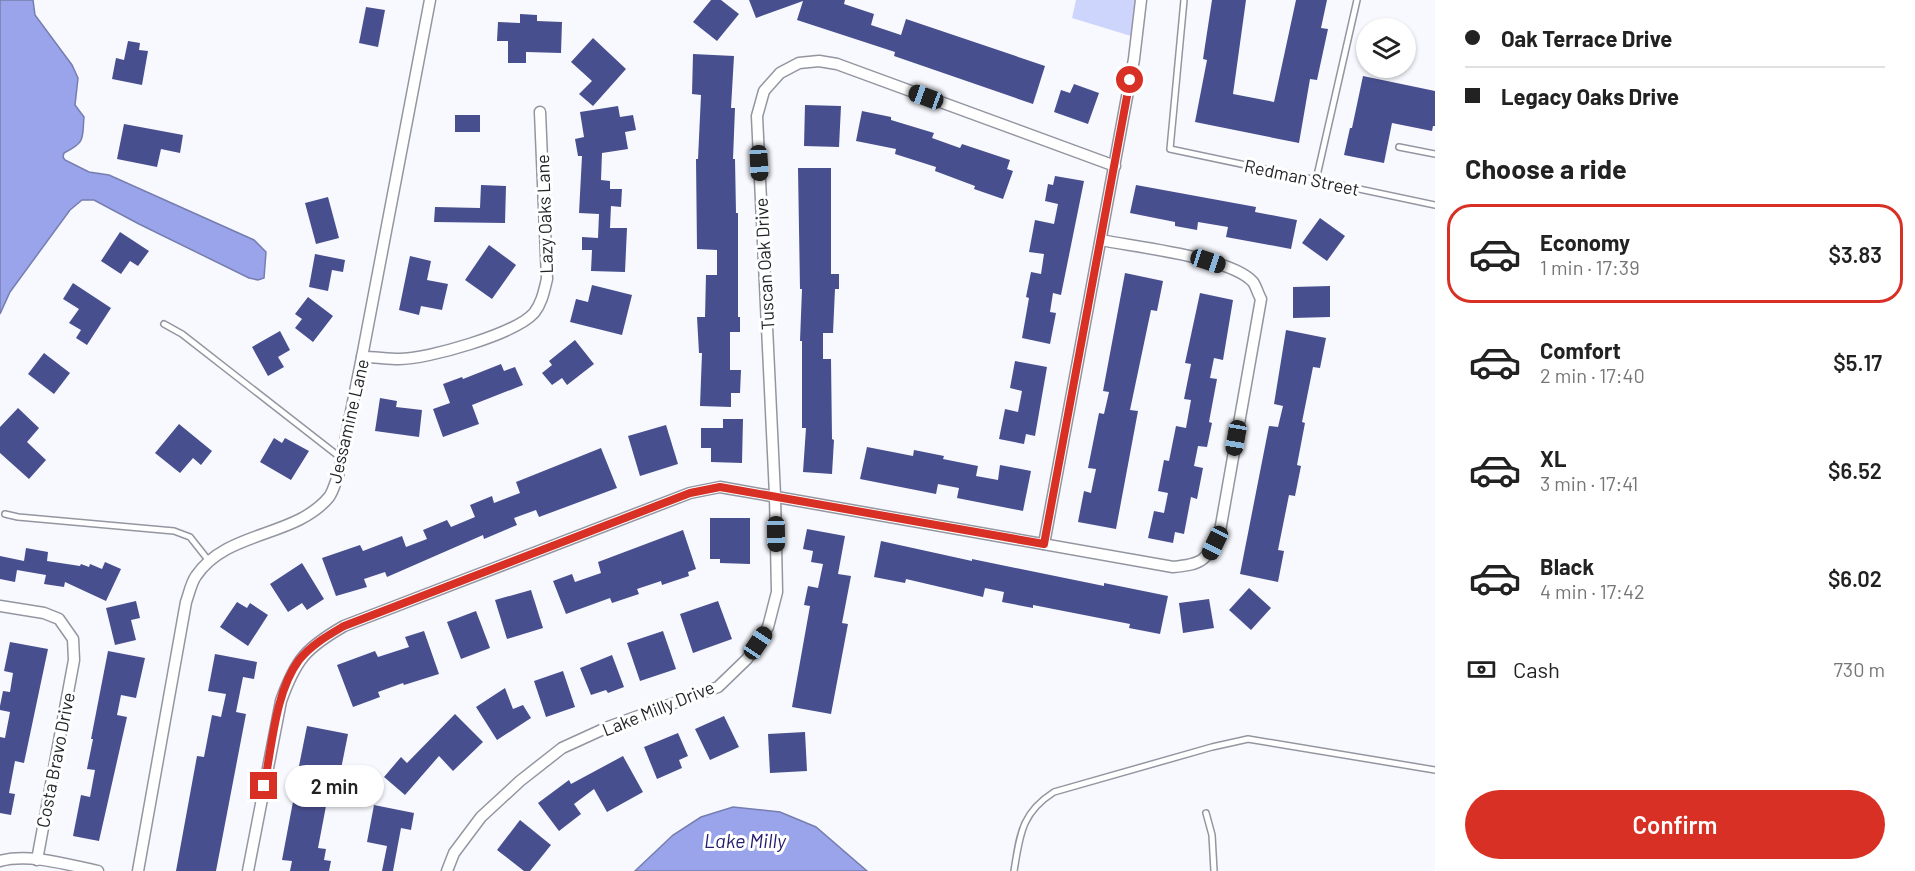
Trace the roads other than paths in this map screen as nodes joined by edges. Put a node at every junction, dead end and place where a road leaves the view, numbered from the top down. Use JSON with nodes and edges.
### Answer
{"nodes":[{"id":1,"x":430,"y":0,"type":"edge"},
{"id":2,"x":1141,"y":0,"type":"edge"},
{"id":3,"x":1184,"y":0,"type":"edge"},
{"id":4,"x":1357,"y":0,"type":"edge"},
{"id":5,"x":540,"y":112,"type":"dead end"},
{"id":6,"x":1399,"y":147,"type":"dead end"},
{"id":7,"x":1435,"y":154,"type":"edge"},
{"id":8,"x":1115,"y":166,"type":"junction"},
{"id":9,"x":1316,"y":180,"type":"junction"},
{"id":10,"x":1435,"y":205,"type":"edge"},
{"id":11,"x":1101,"y":240,"type":"junction"},
{"id":12,"x":164,"y":324,"type":"dead end"},
{"id":13,"x":362,"y":357,"type":"junction"},
{"id":14,"x":341,"y":458,"type":"junction"},
{"id":15,"x":775,"y":495,"type":"junction"},
{"id":16,"x":4,"y":514,"type":"dead end"},
{"id":17,"x":1044,"y":544,"type":"junction"},
{"id":18,"x":210,"y":562,"type":"junction"},
{"id":19,"x":0,"y":606,"type":"edge"},
{"id":20,"x":1435,"y":770,"type":"edge"},
{"id":21,"x":1206,"y":813,"type":"dead end"},
{"id":22,"x":37,"y":860,"type":"junction"},
{"id":23,"x":0,"y":861,"type":"edge"},
{"id":24,"x":98,"y":871,"type":"edge"},
{"id":25,"x":138,"y":871,"type":"edge"},
{"id":26,"x":248,"y":871,"type":"edge"},
{"id":27,"x":447,"y":871,"type":"edge"},
{"id":28,"x":1014,"y":871,"type":"edge"},
{"id":29,"x":1214,"y":871,"type":"edge"}],
"edges":[{"from":1,"to":13,"type":"street","name":"Jessamine Lane"},
{"from":2,"to":8,"type":"street"},
{"from":3,"to":9,"type":"lane","name":"Redman Street"},
{"from":4,"to":9,"type":"lane"},
{"from":5,"to":13,"type":"street","name":"Lazy Oaks Lane"},
{"from":6,"to":7,"type":"lane"},
{"from":8,"to":11,"type":"street"},
{"from":8,"to":15,"type":"street","name":"Tuscan Oak Drive"},
{"from":9,"to":10,"type":"lane","name":"Redman Street"},
{"from":11,"to":17,"type":"street"},
{"from":11,"to":17,"type":"street"},
{"from":12,"to":14,"type":"lane"},
{"from":13,"to":14,"type":"street","name":"Jessamine Lane"},
{"from":14,"to":18,"type":"street","name":"Jessamine Lane"},
{"from":15,"to":17,"type":"street"},
{"from":15,"to":26,"type":"street"},
{"from":15,"to":27,"type":"street","name":"Lake Milly Drive"},
{"from":16,"to":18,"type":"lane"},
{"from":18,"to":25,"type":"street","name":"Jessamine Lane"},
{"from":19,"to":22,"type":"street","name":"Costa Bravo Drive"},
{"from":20,"to":28,"type":"lane"},
{"from":21,"to":29,"type":"lane"},
{"from":22,"to":23,"type":"street"},
{"from":22,"to":24,"type":"street"}]}
